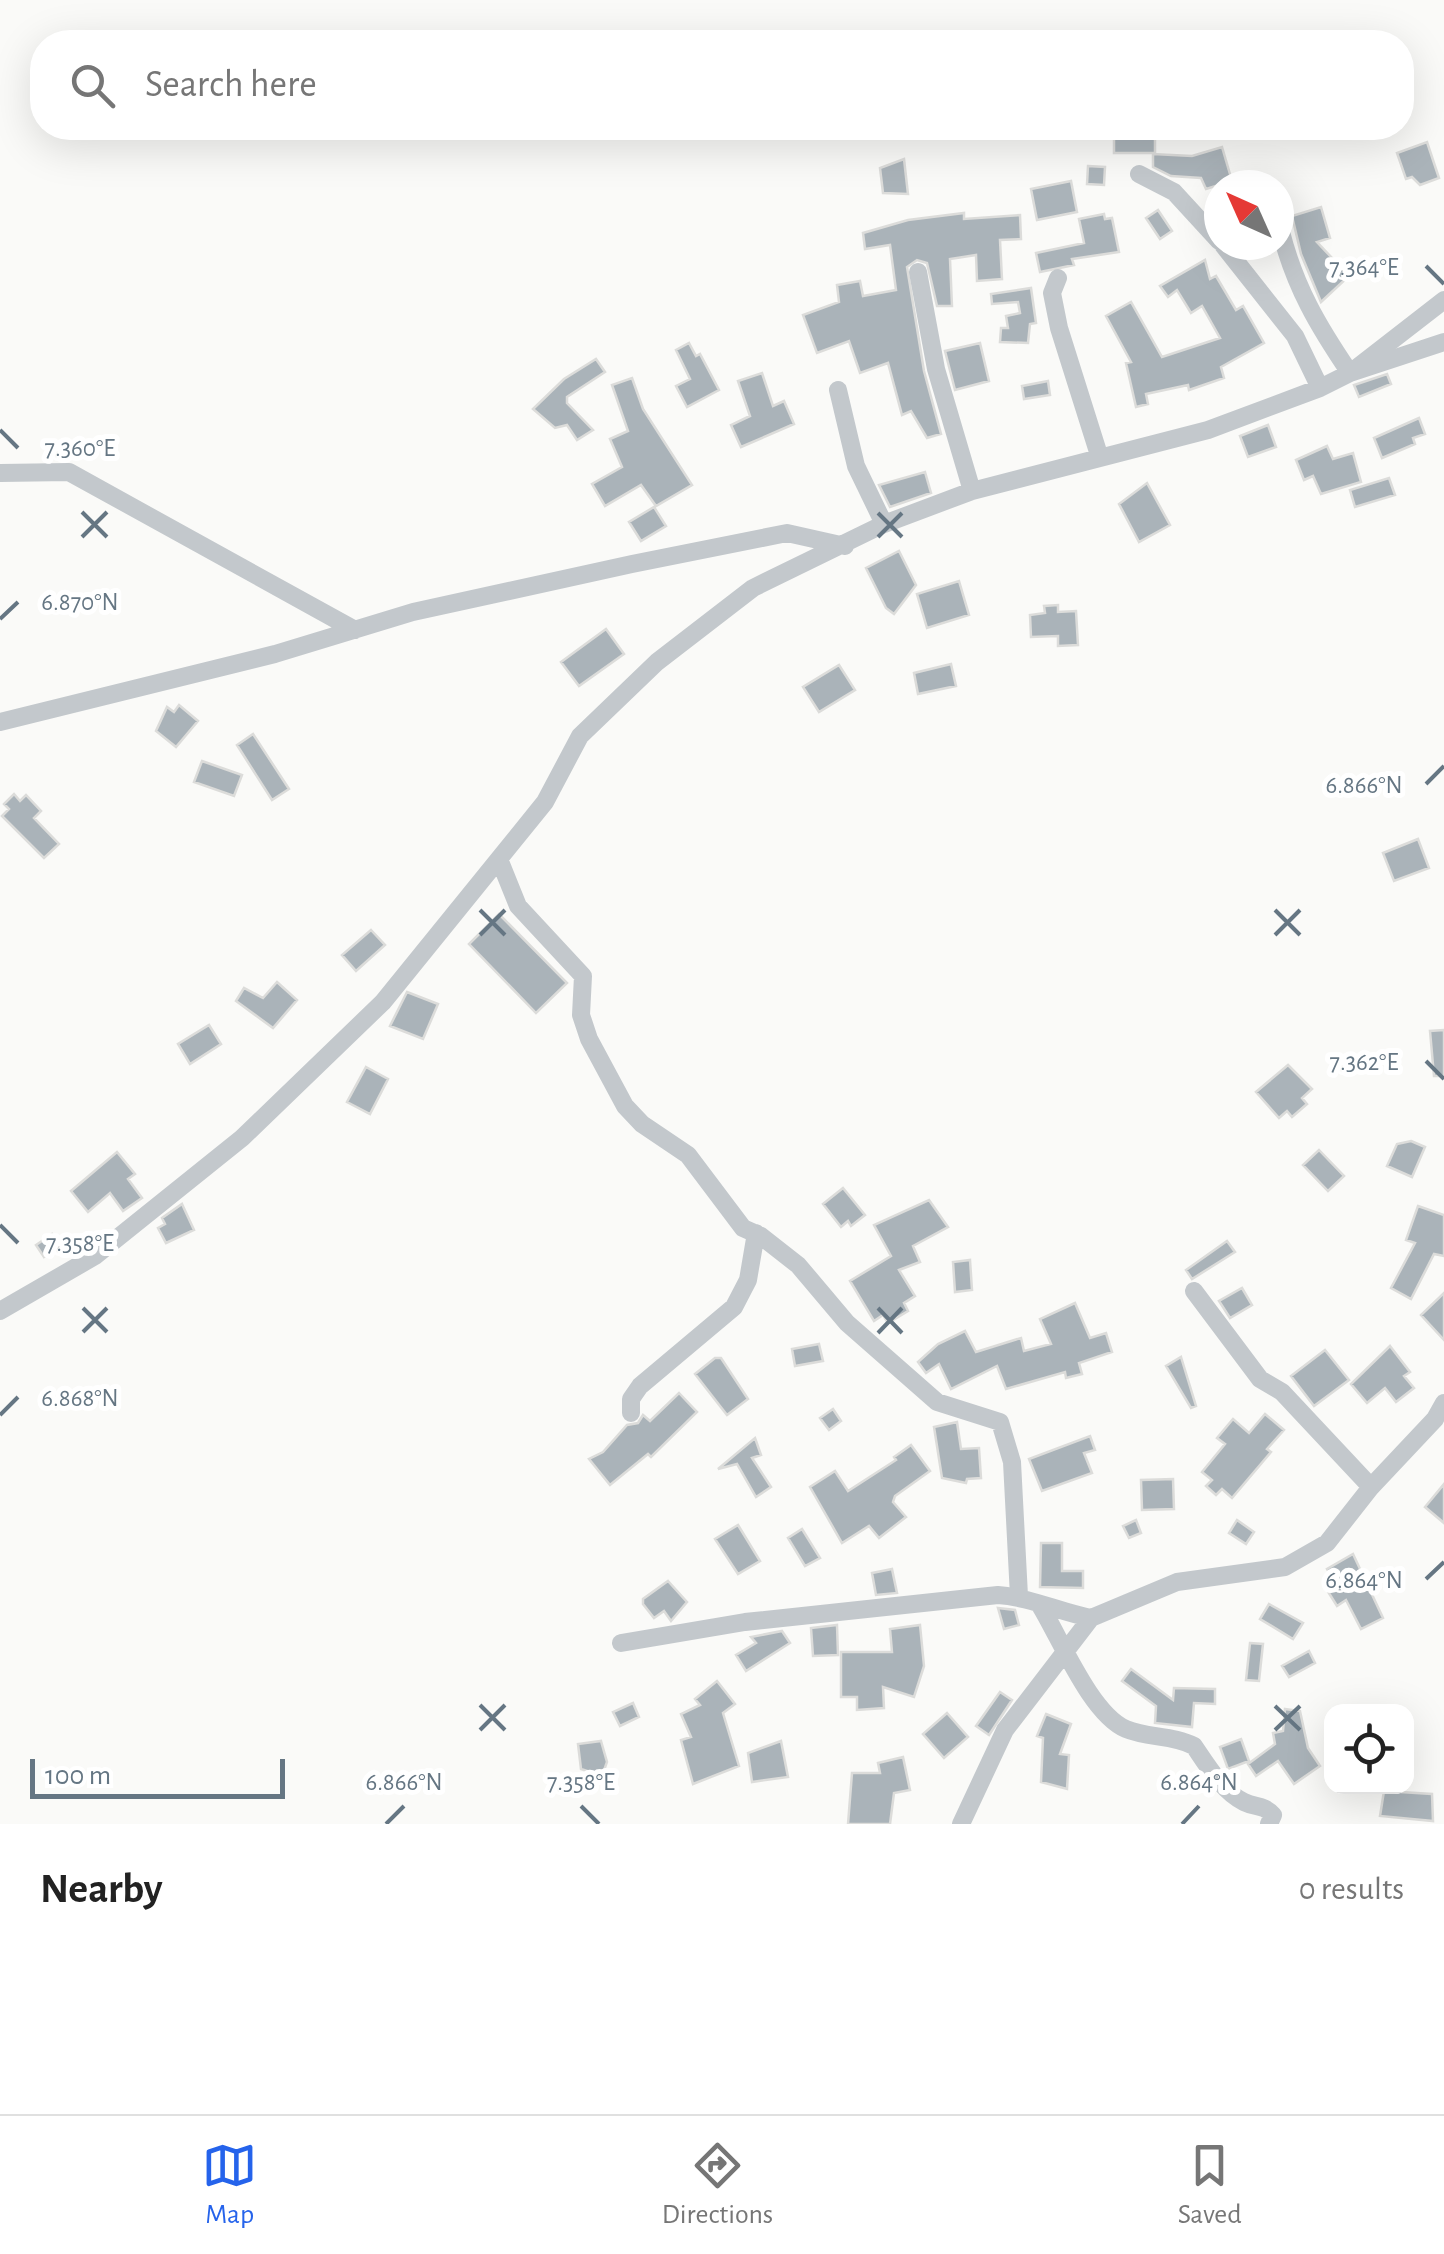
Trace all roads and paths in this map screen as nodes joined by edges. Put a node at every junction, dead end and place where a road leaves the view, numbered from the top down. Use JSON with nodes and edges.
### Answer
{"nodes":[{"id":1,"x":1139,"y":174,"type":"dead end"},
{"id":2,"x":1204,"y":225,"type":"edge"},
{"id":3,"x":1235,"y":260,"type":"edge"},
{"id":4,"x":1290,"y":260,"type":"edge"},
{"id":5,"x":918,"y":272,"type":"dead end"},
{"id":6,"x":1058,"y":278,"type":"dead end"},
{"id":7,"x":1444,"y":300,"type":"edge"},
{"id":8,"x":1444,"y":342,"type":"edge"},
{"id":9,"x":1350,"y":373,"type":"junction"},
{"id":10,"x":1320,"y":388,"type":"junction"},
{"id":11,"x":838,"y":390,"type":"dead end"},
{"id":12,"x":1099,"y":455,"type":"junction"},
{"id":13,"x":0,"y":473,"type":"edge"},
{"id":14,"x":972,"y":491,"type":"junction"},
{"id":15,"x":884,"y":524,"type":"junction"},
{"id":16,"x":844,"y":546,"type":"junction"},
{"id":17,"x":355,"y":630,"type":"junction"},
{"id":18,"x":0,"y":722,"type":"edge"},
{"id":19,"x":499,"y":859,"type":"junction"},
{"id":20,"x":756,"y":1234,"type":"junction"},
{"id":21,"x":1194,"y":1291,"type":"dead end"},
{"id":22,"x":0,"y":1311,"type":"edge"},
{"id":23,"x":1444,"y":1403,"type":"edge"},
{"id":24,"x":632,"y":1413,"type":"dead end"},
{"id":25,"x":1371,"y":1487,"type":"junction"},
{"id":26,"x":1018,"y":1596,"type":"junction"},
{"id":27,"x":1042,"y":1608,"type":"junction"},
{"id":28,"x":1091,"y":1618,"type":"junction"},
{"id":29,"x":622,"y":1643,"type":"dead end"},
{"id":30,"x":1066,"y":1649,"type":"junction"},
{"id":31,"x":960,"y":1824,"type":"edge"},
{"id":32,"x":1269,"y":1824,"type":"edge"}],
"edges":[{"from":1,"to":2,"type":"street"},
{"from":3,"to":10,"type":"street"},
{"from":4,"to":9,"type":"street"},
{"from":5,"to":14,"type":"street"},
{"from":6,"to":12,"type":"street"},
{"from":7,"to":9,"type":"street"},
{"from":8,"to":9,"type":"street"},
{"from":9,"to":10,"type":"street"},
{"from":10,"to":12,"type":"street"},
{"from":11,"to":15,"type":"street"},
{"from":12,"to":14,"type":"street"},
{"from":13,"to":17,"type":"street"},
{"from":14,"to":15,"type":"street"},
{"from":15,"to":16,"type":"street"},
{"from":16,"to":17,"type":"street"},
{"from":16,"to":19,"type":"street"},
{"from":17,"to":18,"type":"street"},
{"from":19,"to":20,"type":"street"},
{"from":19,"to":22,"type":"street"},
{"from":20,"to":24,"type":"street"},
{"from":20,"to":26,"type":"street"},
{"from":21,"to":25,"type":"street"},
{"from":23,"to":25,"type":"street"},
{"from":25,"to":28,"type":"street"},
{"from":26,"to":27,"type":"street"},
{"from":26,"to":29,"type":"street"},
{"from":27,"to":28,"type":"street"},
{"from":27,"to":30,"type":"street"},
{"from":28,"to":30,"type":"street"},
{"from":30,"to":31,"type":"street"},
{"from":30,"to":32,"type":"street"}]}
